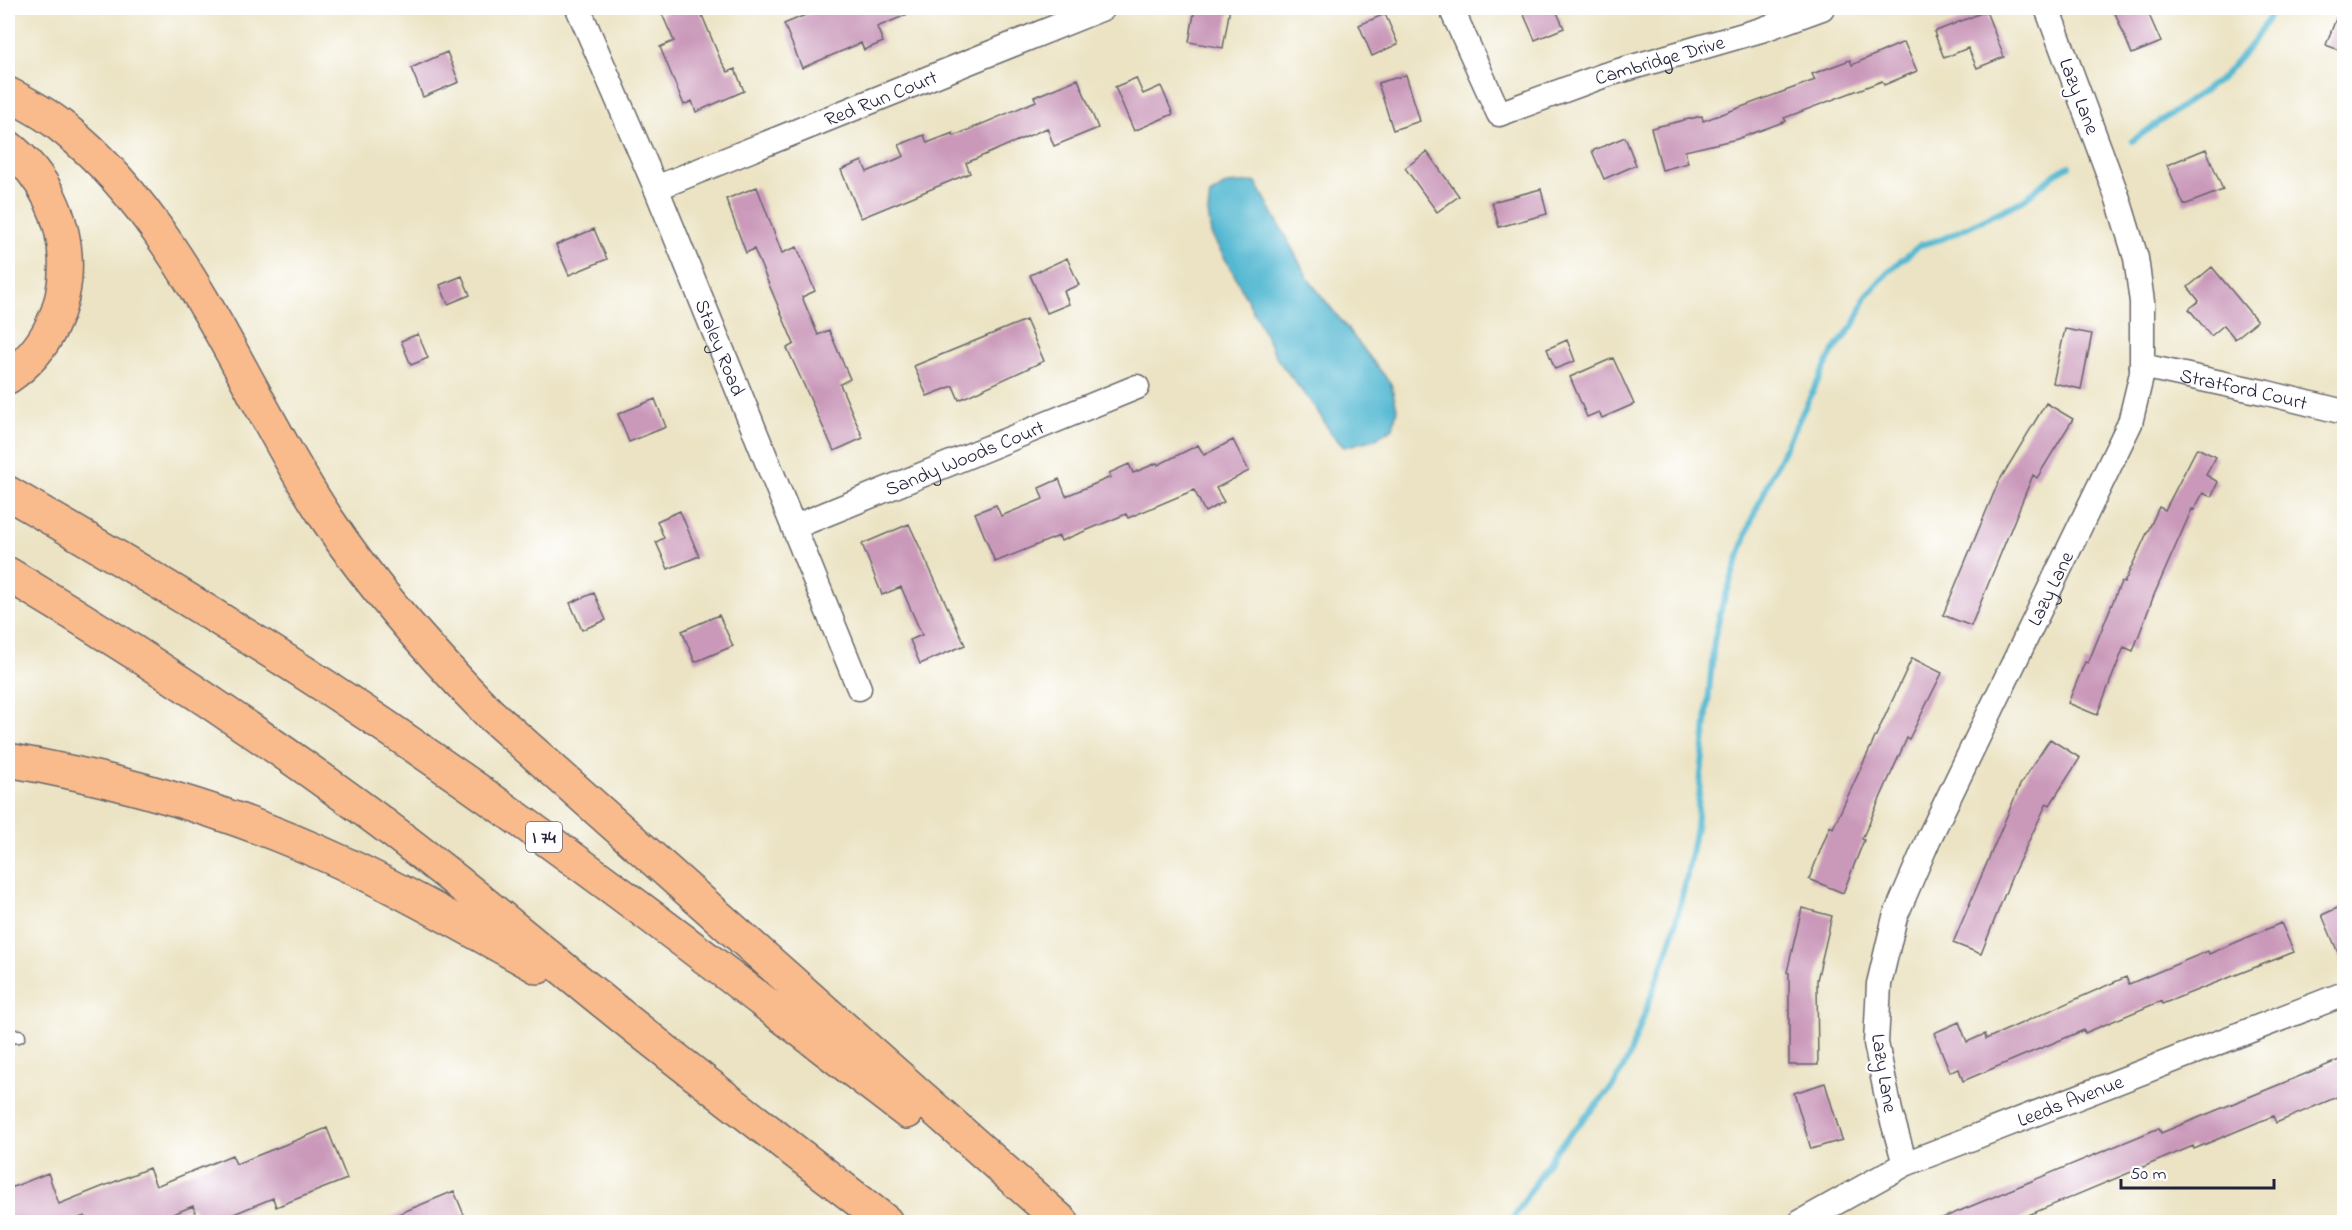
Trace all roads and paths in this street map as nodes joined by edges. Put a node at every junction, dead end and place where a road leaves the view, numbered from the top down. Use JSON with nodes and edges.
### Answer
{"nodes":[{"id":1,"x":578,"y":8,"type":"edge"},
{"id":2,"x":1103,"y":8,"type":"edge"},
{"id":3,"x":1451,"y":8,"type":"edge"},
{"id":4,"x":1822,"y":8,"type":"edge"},
{"id":5,"x":2047,"y":8,"type":"edge"},
{"id":6,"x":8,"y":93,"type":"edge"},
{"id":7,"x":8,"y":147,"type":"edge"},
{"id":8,"x":656,"y":188,"type":"junction"},
{"id":9,"x":2142,"y":366,"type":"junction"},
{"id":10,"x":8,"y":376,"type":"edge"},
{"id":11,"x":1137,"y":387,"type":"dead end"},
{"id":12,"x":2344,"y":412,"type":"edge"},
{"id":13,"x":8,"y":493,"type":"edge"},
{"id":14,"x":794,"y":527,"type":"junction"},
{"id":15,"x":8,"y":574,"type":"edge"},
{"id":16,"x":860,"y":688,"type":"dead end"},
{"id":17,"x":8,"y":760,"type":"edge"},
{"id":18,"x":2344,"y":994,"type":"edge"},
{"id":19,"x":611,"y":1007,"type":"junction"},
{"id":20,"x":1905,"y":1164,"type":"junction"},
{"id":21,"x":886,"y":1222,"type":"edge"},
{"id":22,"x":1052,"y":1222,"type":"edge"},
{"id":23,"x":1062,"y":1222,"type":"edge"},
{"id":24,"x":1801,"y":1222,"type":"edge"}],
"edges":[{"from":1,"to":8,"type":"street","name":"Staley Road"},
{"from":2,"to":8,"type":"street","name":"Red Run Court"},
{"from":3,"to":4,"type":"street","name":"Cambridge Drive"},
{"from":5,"to":9,"type":"street","name":"Lazy Lane"},
{"from":6,"to":23,"type":"highway"},
{"from":7,"to":10,"type":"highway"},
{"from":8,"to":14,"type":"street","name":"Staley Road"},
{"from":9,"to":12,"type":"street","name":"Stratford Court"},
{"from":9,"to":20,"type":"street","name":"Lazy Lane"},
{"from":11,"to":14,"type":"street","name":"Sandy Woods Court"},
{"from":13,"to":22,"type":"highway","number":"I 74"},
{"from":14,"to":16,"type":"street","name":"Staley Road"},
{"from":15,"to":19,"type":"highway"},
{"from":17,"to":19,"type":"highway"},
{"from":18,"to":20,"type":"street","name":"Leeds Avenue"},
{"from":19,"to":21,"type":"highway"},
{"from":20,"to":24,"type":"street","name":"Leeds Avenue"}]}
